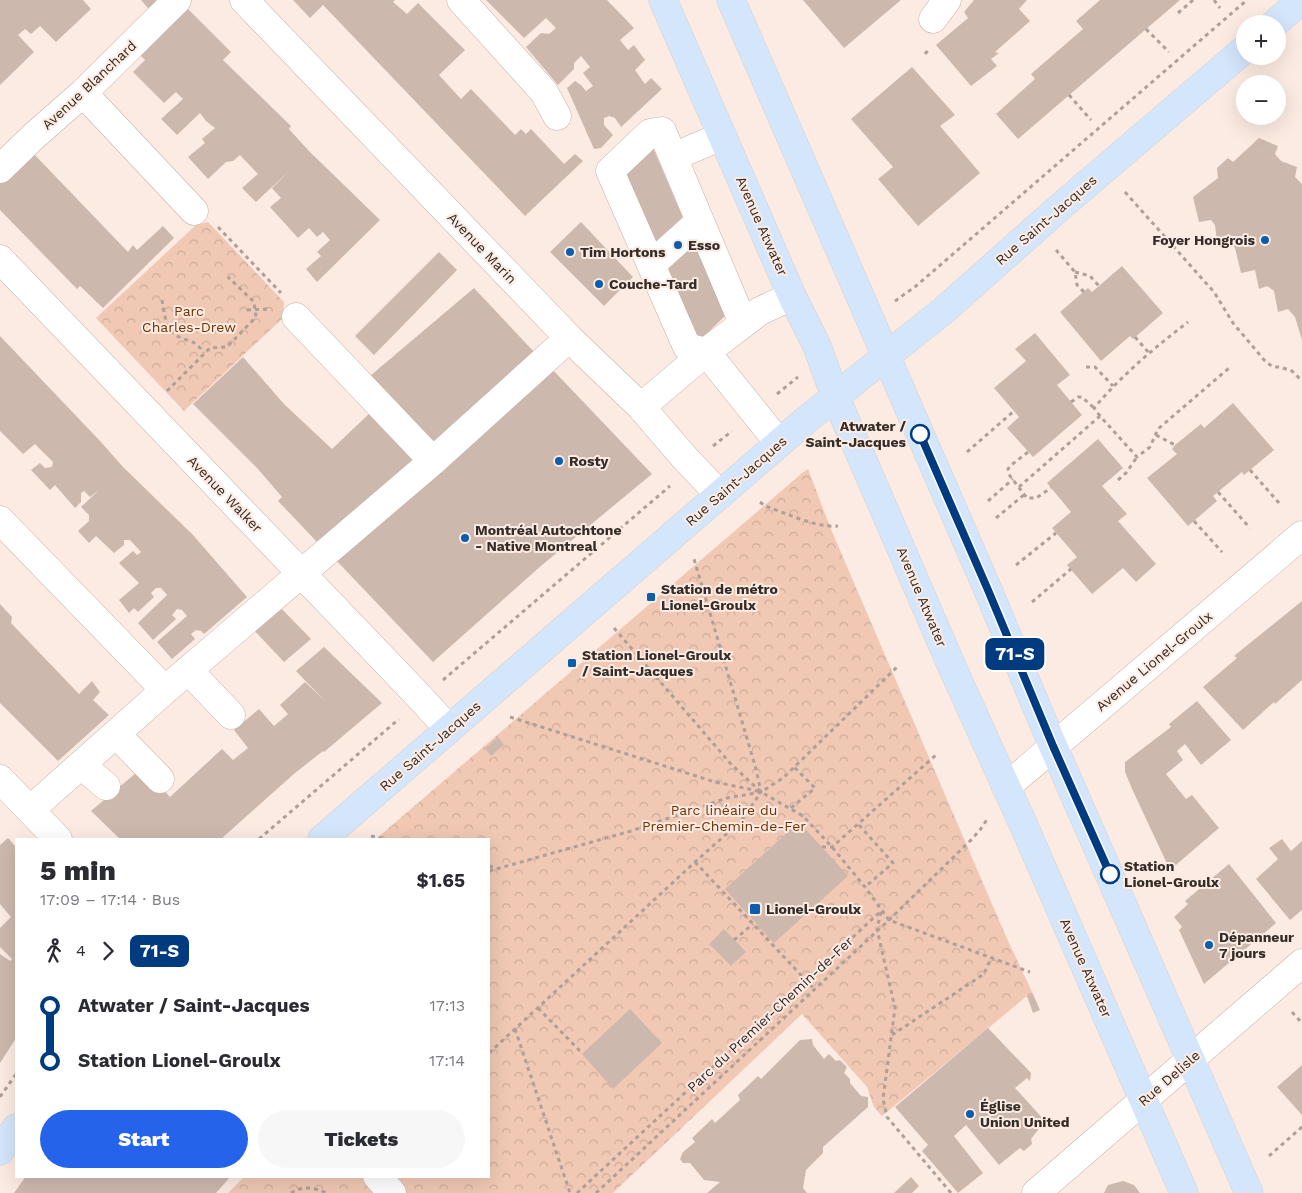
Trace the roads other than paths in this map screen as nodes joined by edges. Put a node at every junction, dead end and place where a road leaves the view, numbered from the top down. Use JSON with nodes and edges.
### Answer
{"nodes":[{"id":1,"x":177,"y":0,"type":"edge"},
{"id":2,"x":244,"y":0,"type":"edge"},
{"id":3,"x":461,"y":0,"type":"edge"},
{"id":4,"x":663,"y":0,"type":"edge"},
{"id":5,"x":731,"y":0,"type":"edge"},
{"id":6,"x":1302,"y":0,"type":"edge"},
{"id":7,"x":1284,"y":15,"type":"edge"},
{"id":8,"x":1236,"y":57,"type":"edge"},
{"id":9,"x":83,"y":94,"type":"junction"},
{"id":10,"x":557,"y":116,"type":"dead end"},
{"id":11,"x":722,"y":136,"type":"junction"},
{"id":12,"x":673,"y":157,"type":"junction"},
{"id":13,"x":0,"y":169,"type":"edge"},
{"id":14,"x":205,"y":218,"type":"road end"},
{"id":15,"x":700,"y":221,"type":"junction"},
{"id":16,"x":0,"y":259,"type":"edge"},
{"id":17,"x":651,"y":265,"type":"junction"},
{"id":18,"x":792,"y":296,"type":"junction"},
{"id":19,"x":286,"y":308,"type":"road end"},
{"id":20,"x":743,"y":323,"type":"junction"},
{"id":21,"x":569,"y":338,"type":"junction"},
{"id":22,"x":706,"y":352,"type":"junction"},
{"id":23,"x":886,"y":356,"type":"junction"},
{"id":24,"x":835,"y":396,"type":"junction"},
{"id":25,"x":641,"y":407,"type":"junction"},
{"id":26,"x":779,"y":443,"type":"junction"},
{"id":27,"x":433,"y":460,"type":"junction"},
{"id":28,"x":720,"y":495,"type":"junction"},
{"id":29,"x":0,"y":520,"type":"edge"},
{"id":30,"x":1302,"y":535,"type":"edge"},
{"id":31,"x":302,"y":574,"type":"junction"},
{"id":32,"x":188,"y":670,"type":"junction"},
{"id":33,"x":165,"y":690,"type":"junction"},
{"id":34,"x":231,"y":715,"type":"dead end"},
{"id":35,"x":449,"y":730,"type":"junction"},
{"id":36,"x":116,"y":734,"type":"junction"},
{"id":37,"x":1053,"y":746,"type":"junction"},
{"id":38,"x":81,"y":765,"type":"junction"},
{"id":39,"x":160,"y":778,"type":"dead end"},
{"id":40,"x":0,"y":779,"type":"edge"},
{"id":41,"x":106,"y":786,"type":"dead end"},
{"id":42,"x":1006,"y":787,"type":"junction"},
{"id":43,"x":30,"y":810,"type":"junction"},
{"id":44,"x":57,"y":838,"type":"edge"},
{"id":45,"x":323,"y":838,"type":"edge"},
{"id":46,"x":1302,"y":963,"type":"edge"},
{"id":47,"x":1190,"y":1058,"type":"junction"},
{"id":48,"x":1144,"y":1099,"type":"junction"},
{"id":49,"x":15,"y":1129,"type":"edge"},
{"id":50,"x":0,"y":1151,"type":"edge"},
{"id":51,"x":379,"y":1178,"type":"edge"},
{"id":52,"x":392,"y":1193,"type":"edge"},
{"id":53,"x":1036,"y":1193,"type":"edge"},
{"id":54,"x":1184,"y":1193,"type":"edge"},
{"id":55,"x":1249,"y":1193,"type":"edge"}],
"edges":[{"from":1,"to":9,"type":"street","name":"Avenue Blanchard"},
{"from":2,"to":21,"type":"street","name":"Avenue Marin"},
{"from":3,"to":10,"type":"street"},
{"from":4,"to":11,"type":"main road","name":"Avenue Atwater"},
{"from":5,"to":23,"type":"main road"},
{"from":6,"to":7,"type":"main road"},
{"from":8,"to":23,"type":"main road","name":"Rue Saint-Jacques"},
{"from":9,"to":13,"type":"street","name":"Avenue Blanchard"},
{"from":9,"to":14,"type":"street"},
{"from":11,"to":12,"type":"street"},
{"from":11,"to":18,"type":"main road","name":"Avenue Atwater"},
{"from":12,"to":15,"type":"street"},
{"from":12,"to":17,"type":"street"},
{"from":15,"to":17,"type":"street"},
{"from":15,"to":20,"type":"street"},
{"from":16,"to":31,"type":"street","name":"Avenue Walker"},
{"from":17,"to":22,"type":"street"},
{"from":18,"to":20,"type":"street"},
{"from":18,"to":24,"type":"main road","name":"Avenue Atwater"},
{"from":19,"to":27,"type":"street"},
{"from":20,"to":22,"type":"street"},
{"from":21,"to":25,"type":"street","name":"Avenue Marin"},
{"from":21,"to":27,"type":"street"},
{"from":22,"to":25,"type":"street"},
{"from":22,"to":26,"type":"street"},
{"from":23,"to":24,"type":"main road","name":"Rue Saint-Jacques"},
{"from":23,"to":37,"type":"main road"},
{"from":24,"to":26,"type":"main road","name":"Rue Saint-Jacques"},
{"from":24,"to":42,"type":"main road","name":"Avenue Atwater"},
{"from":25,"to":28,"type":"street","name":"Avenue Marin"},
{"from":26,"to":28,"type":"main road","name":"Rue Saint-Jacques"},
{"from":27,"to":31,"type":"street"},
{"from":28,"to":35,"type":"main road","name":"Rue Saint-Jacques"},
{"from":29,"to":33,"type":"street"},
{"from":30,"to":37,"type":"street","name":"Avenue Lionel-Groulx"},
{"from":31,"to":32,"type":"street"},
{"from":31,"to":35,"type":"street","name":"Avenue Walker"},
{"from":32,"to":33,"type":"street"},
{"from":32,"to":34,"type":"street"},
{"from":33,"to":36,"type":"street"},
{"from":35,"to":45,"type":"main road","name":"Rue Saint-Jacques"},
{"from":36,"to":38,"type":"street"},
{"from":36,"to":39,"type":"street"},
{"from":37,"to":42,"type":"street","name":"Avenue Lionel-Groulx"},
{"from":37,"to":47,"type":"main road"},
{"from":38,"to":41,"type":"street"},
{"from":38,"to":43,"type":"street"},
{"from":40,"to":43,"type":"street"},
{"from":42,"to":48,"type":"main road","name":"Avenue Atwater"},
{"from":43,"to":44,"type":"street"},
{"from":46,"to":47,"type":"street","name":"Rue Delisle"},
{"from":47,"to":48,"type":"street","name":"Rue Delisle"},
{"from":47,"to":55,"type":"main road"},
{"from":48,"to":53,"type":"street","name":"Rue Delisle"},
{"from":48,"to":54,"type":"main road","name":"Avenue Atwater"},
{"from":49,"to":50,"type":"main road"},
{"from":51,"to":52,"type":"street"}]}
